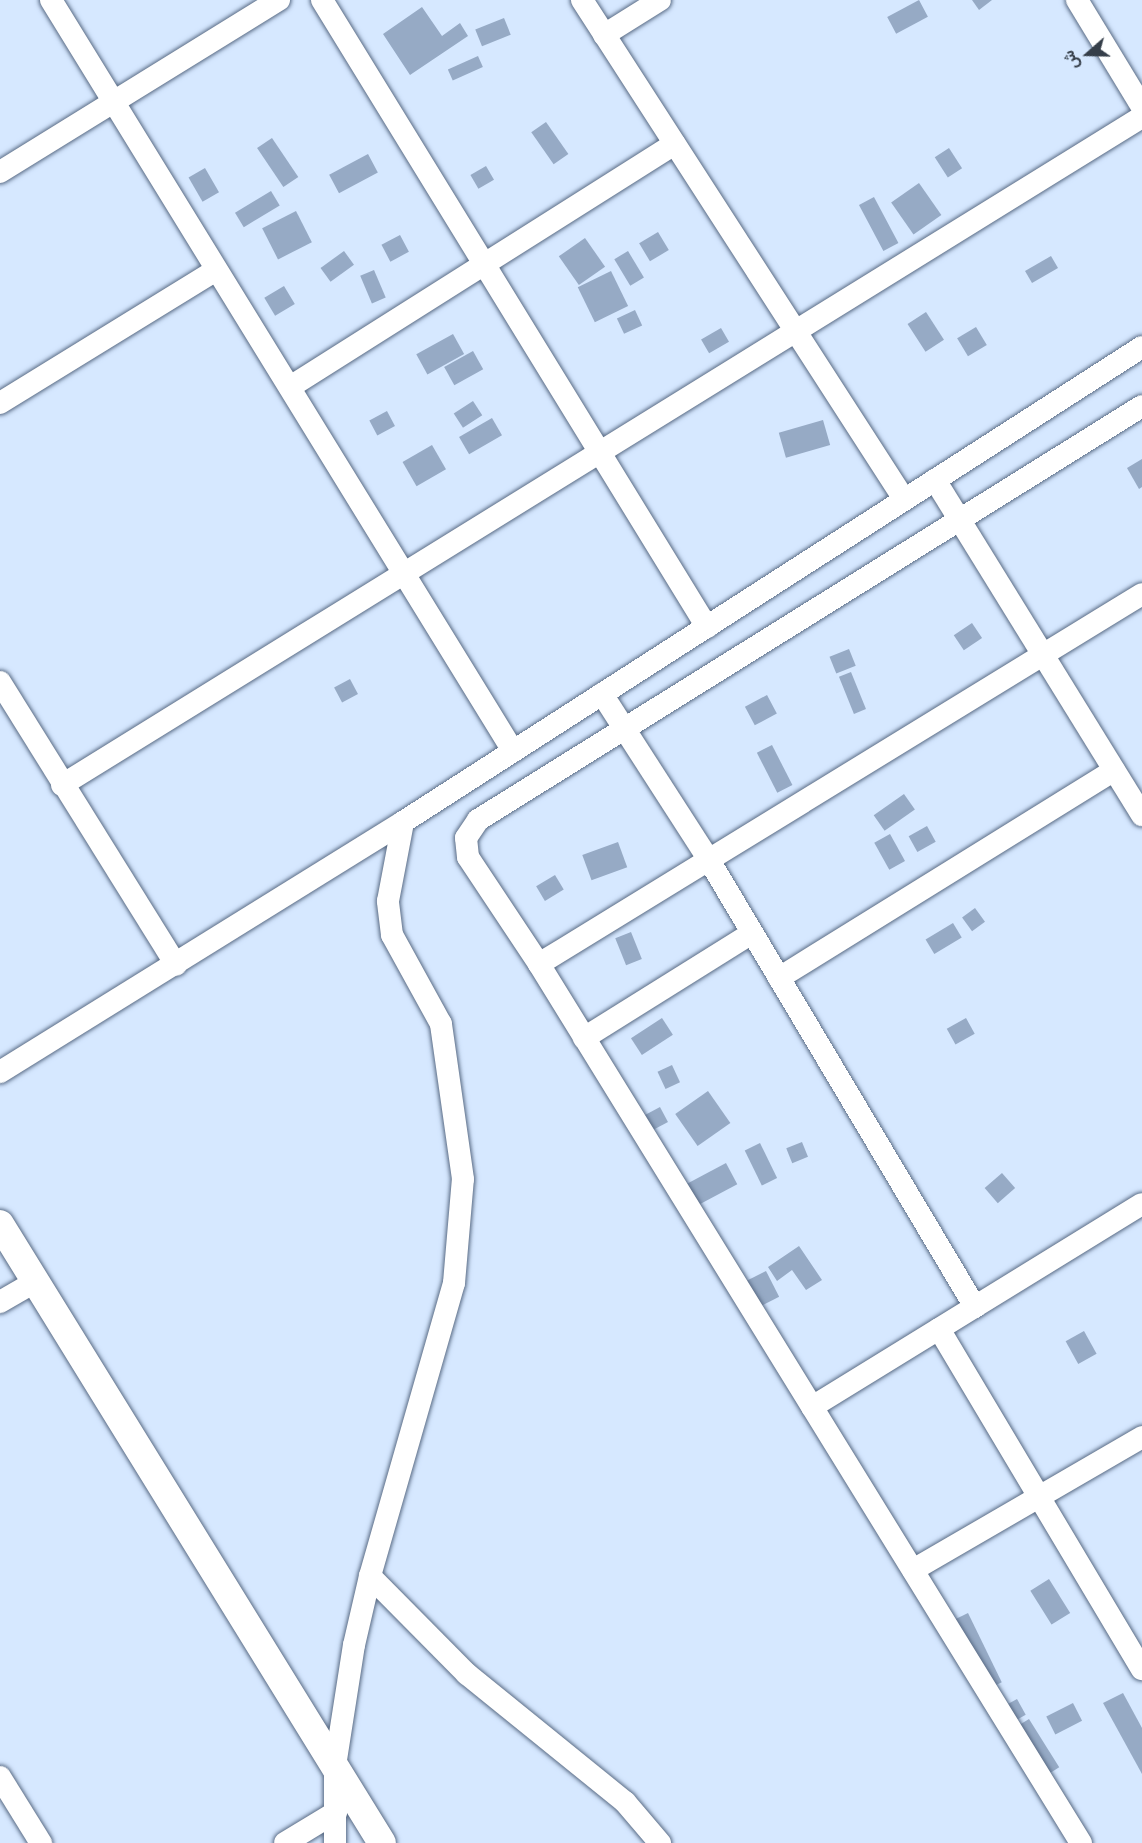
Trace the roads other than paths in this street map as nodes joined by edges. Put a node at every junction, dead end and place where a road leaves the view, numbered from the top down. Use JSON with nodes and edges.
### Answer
{"nodes":[{"id":1,"x":51,"y":0,"type":"edge"},
{"id":2,"x":279,"y":0,"type":"edge"},
{"id":3,"x":322,"y":0,"type":"edge"},
{"id":4,"x":582,"y":0,"type":"edge"},
{"id":5,"x":660,"y":0,"type":"edge"},
{"id":6,"x":1077,"y":0,"type":"edge"},
{"id":7,"x":604,"y":35,"type":"junction"},
{"id":8,"x":113,"y":102,"type":"junction"},
{"id":9,"x":1142,"y":107,"type":"edge"},
{"id":10,"x":1142,"y":117,"type":"edge"},
{"id":11,"x":675,"y":144,"type":"junction"},
{"id":12,"x":0,"y":172,"type":"edge"},
{"id":13,"x":488,"y":265,"type":"junction"},
{"id":14,"x":216,"y":270,"type":"junction"},
{"id":15,"x":796,"y":332,"type":"junction"},
{"id":16,"x":1142,"y":347,"type":"edge"},
{"id":17,"x":290,"y":387,"type":"junction"},
{"id":18,"x":0,"y":403,"type":"edge"},
{"id":19,"x":1142,"y":406,"type":"edge"},
{"id":20,"x":599,"y":453,"type":"junction"},
{"id":21,"x":935,"y":480,"type":"junction"},
{"id":22,"x":904,"y":500,"type":"junction"},
{"id":23,"x":959,"y":519,"type":"junction"},
{"id":24,"x":404,"y":574,"type":"junction"},
{"id":25,"x":1142,"y":594,"type":"edge"},
{"id":26,"x":707,"y":627,"type":"junction"},
{"id":27,"x":1044,"y":656,"type":"junction"},
{"id":28,"x":0,"y":682,"type":"edge"},
{"id":29,"x":603,"y":694,"type":"junction"},
{"id":30,"x":624,"y":728,"type":"junction"},
{"id":31,"x":513,"y":751,"type":"junction"},
{"id":32,"x":1114,"y":770,"type":"junction"},
{"id":33,"x":62,"y":785,"type":"junction"},
{"id":34,"x":1142,"y":815,"type":"edge"},
{"id":35,"x":403,"y":822,"type":"junction"},
{"id":36,"x":709,"y":860,"type":"junction"},
{"id":37,"x":752,"y":933,"type":"junction"},
{"id":38,"x":539,"y":964,"type":"junction"},
{"id":39,"x":176,"y":965,"type":"junction"},
{"id":40,"x":779,"y":978,"type":"junction"},
{"id":41,"x":584,"y":1038,"type":"junction"},
{"id":42,"x":0,"y":1072,"type":"edge"},
{"id":43,"x":1142,"y":1204,"type":"edge"},
{"id":44,"x":0,"y":1224,"type":"edge"},
{"id":45,"x":34,"y":1282,"type":"junction"},
{"id":46,"x":0,"y":1302,"type":"edge"},
{"id":47,"x":975,"y":1307,"type":"junction"},
{"id":48,"x":939,"y":1329,"type":"junction"},
{"id":49,"x":812,"y":1407,"type":"junction"},
{"id":50,"x":1142,"y":1437,"type":"edge"},
{"id":51,"x":1037,"y":1498,"type":"junction"},
{"id":52,"x":913,"y":1570,"type":"junction"},
{"id":53,"x":370,"y":1576,"type":"junction"},
{"id":54,"x":1142,"y":1669,"type":"edge"},
{"id":55,"x":335,"y":1766,"type":"junction"},
{"id":56,"x":0,"y":1776,"type":"edge"},
{"id":57,"x":336,"y":1812,"type":"junction"},
{"id":58,"x":41,"y":1843,"type":"edge"},
{"id":59,"x":285,"y":1843,"type":"edge"},
{"id":60,"x":335,"y":1843,"type":"edge"},
{"id":61,"x":382,"y":1843,"type":"edge"},
{"id":62,"x":660,"y":1843,"type":"edge"},
{"id":63,"x":1081,"y":1843,"type":"edge"}],
"edges":[{"from":1,"to":8,"type":"street"},
{"from":2,"to":8,"type":"street"},
{"from":3,"to":13,"type":"street"},
{"from":4,"to":7,"type":"street"},
{"from":5,"to":7,"type":"street"},
{"from":6,"to":9,"type":"street"},
{"from":7,"to":11,"type":"street"},
{"from":8,"to":12,"type":"street"},
{"from":8,"to":14,"type":"street"},
{"from":10,"to":15,"type":"street"},
{"from":11,"to":13,"type":"street"},
{"from":11,"to":15,"type":"street"},
{"from":13,"to":17,"type":"street"},
{"from":13,"to":20,"type":"street"},
{"from":14,"to":17,"type":"street"},
{"from":14,"to":18,"type":"street"},
{"from":15,"to":20,"type":"street"},
{"from":15,"to":22,"type":"street"},
{"from":16,"to":21,"type":"street"},
{"from":17,"to":24,"type":"street"},
{"from":19,"to":23,"type":"street"},
{"from":20,"to":24,"type":"street"},
{"from":20,"to":26,"type":"street"},
{"from":21,"to":22,"type":"street"},
{"from":21,"to":23,"type":"street"},
{"from":22,"to":26,"type":"street"},
{"from":23,"to":27,"type":"street"},
{"from":23,"to":30,"type":"street"},
{"from":24,"to":31,"type":"street"},
{"from":24,"to":33,"type":"street"},
{"from":25,"to":27,"type":"street"},
{"from":26,"to":29,"type":"street"},
{"from":27,"to":32,"type":"street"},
{"from":27,"to":36,"type":"street"},
{"from":28,"to":33,"type":"street"},
{"from":29,"to":30,"type":"street"},
{"from":29,"to":31,"type":"street"},
{"from":30,"to":36,"type":"street"},
{"from":30,"to":38,"type":"street"},
{"from":31,"to":35,"type":"street"},
{"from":32,"to":34,"type":"street"},
{"from":32,"to":40,"type":"street"},
{"from":33,"to":39,"type":"street"},
{"from":35,"to":39,"type":"street"},
{"from":35,"to":53,"type":"street"},
{"from":36,"to":37,"type":"street"},
{"from":36,"to":38,"type":"street"},
{"from":37,"to":40,"type":"street"},
{"from":37,"to":41,"type":"street"},
{"from":38,"to":41,"type":"street"},
{"from":39,"to":42,"type":"street"},
{"from":40,"to":47,"type":"street"},
{"from":41,"to":49,"type":"street"},
{"from":43,"to":47,"type":"street"},
{"from":44,"to":45,"type":"street"},
{"from":45,"to":46,"type":"street"},
{"from":45,"to":55,"type":"street"},
{"from":47,"to":48,"type":"street"},
{"from":48,"to":49,"type":"street"},
{"from":48,"to":51,"type":"street"},
{"from":49,"to":52,"type":"street"},
{"from":50,"to":51,"type":"street"},
{"from":51,"to":52,"type":"street"},
{"from":51,"to":54,"type":"street"},
{"from":52,"to":63,"type":"street"},
{"from":53,"to":55,"type":"street"},
{"from":53,"to":62,"type":"street"},
{"from":55,"to":57,"type":"street"},
{"from":55,"to":61,"type":"street"},
{"from":56,"to":58,"type":"street"},
{"from":57,"to":59,"type":"street"},
{"from":57,"to":60,"type":"street"}]}
